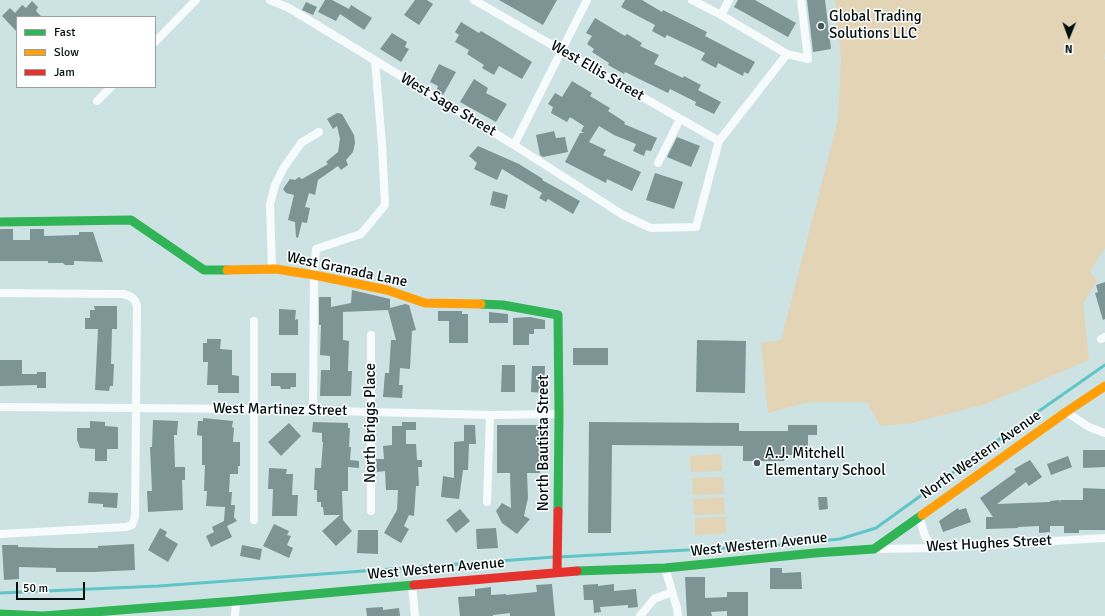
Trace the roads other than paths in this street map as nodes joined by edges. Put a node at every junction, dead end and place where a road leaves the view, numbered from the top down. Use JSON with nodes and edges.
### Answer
{"nodes":[{"id":1,"x":196,"y":0,"type":"edge"},
{"id":2,"x":270,"y":0,"type":"edge"},
{"id":3,"x":294,"y":0,"type":"edge"},
{"id":4,"x":474,"y":0,"type":"edge"},
{"id":5,"x":587,"y":0,"type":"edge"},
{"id":6,"x":692,"y":0,"type":"edge"},
{"id":7,"x":729,"y":0,"type":"edge"},
{"id":8,"x":801,"y":0,"type":"edge"},
{"id":9,"x":289,"y":8,"type":"junction"},
{"id":10,"x":721,"y":15,"type":"junction"},
{"id":11,"x":156,"y":41,"type":"edge"},
{"id":12,"x":562,"y":50,"type":"junction"},
{"id":13,"x":787,"y":54,"type":"junction"},
{"id":14,"x":375,"y":61,"type":"junction"},
{"id":15,"x":109,"y":88,"type":"edge"},
{"id":16,"x":97,"y":101,"type":"dead end"},
{"id":17,"x":680,"y":119,"type":"junction"},
{"id":18,"x":319,"y":132,"type":"dead end"},
{"id":19,"x":719,"y":141,"type":"junction"},
{"id":20,"x":514,"y":145,"type":"junction"},
{"id":21,"x":658,"y":163,"type":"dead end"},
{"id":22,"x":0,"y":222,"type":"edge"},
{"id":23,"x":272,"y":269,"type":"junction"},
{"id":24,"x":314,"y":275,"type":"junction"},
{"id":25,"x":0,"y":293,"type":"edge"},
{"id":26,"x":558,"y":315,"type":"joint"},
{"id":27,"x":254,"y":320,"type":"dead end"},
{"id":28,"x":371,"y":335,"type":"dead end"},
{"id":29,"x":1105,"y":386,"type":"edge"},
{"id":30,"x":0,"y":407,"type":"edge"},
{"id":31,"x":135,"y":408,"type":"junction"},
{"id":32,"x":254,"y":409,"type":"junction"},
{"id":33,"x":313,"y":411,"type":"junction"},
{"id":34,"x":371,"y":412,"type":"junction"},
{"id":35,"x":1066,"y":412,"type":"junction"},
{"id":36,"x":559,"y":414,"type":"junction"},
{"id":37,"x":490,"y":415,"type":"junction"},
{"id":38,"x":1105,"y":432,"type":"edge"},
{"id":39,"x":487,"y":502,"type":"dead end"},
{"id":40,"x":370,"y":512,"type":"dead end"},
{"id":41,"x":919,"y":516,"type":"junction"},
{"id":42,"x":254,"y":520,"type":"dead end"},
{"id":43,"x":0,"y":534,"type":"edge"},
{"id":44,"x":1105,"y":538,"type":"edge"},
{"id":45,"x":933,"y":548,"type":"junction"},
{"id":46,"x":874,"y":549,"type":"junction"},
{"id":47,"x":665,"y":568,"type":"junction"},
{"id":48,"x":557,"y":572,"type":"junction"},
{"id":49,"x":412,"y":585,"type":"junction"},
{"id":50,"x":672,"y":592,"type":"junction"},
{"id":51,"x":236,"y":601,"type":"junction"},
{"id":52,"x":0,"y":614,"type":"edge"},
{"id":53,"x":43,"y":616,"type":"edge"},
{"id":54,"x":235,"y":616,"type":"edge"},
{"id":55,"x":415,"y":616,"type":"edge"},
{"id":56,"x":640,"y":616,"type":"edge"},
{"id":57,"x":678,"y":616,"type":"edge"}],
"edges":[{"from":1,"to":11,"type":"street"},
{"from":2,"to":9,"type":"street","name":"West Sage Street"},
{"from":3,"to":9,"type":"street"},
{"from":4,"to":12,"type":"street","name":"West Ellis Street"},
{"from":5,"to":12,"type":"street"},
{"from":6,"to":10,"type":"street"},
{"from":7,"to":10,"type":"street"},
{"from":8,"to":13,"type":"street"},
{"from":9,"to":14,"type":"street","name":"West Sage Street"},
{"from":10,"to":13,"type":"street"},
{"from":12,"to":17,"type":"street","name":"West Ellis Street"},
{"from":12,"to":20,"type":"street"},
{"from":13,"to":19,"type":"street"},
{"from":14,"to":20,"type":"street","name":"West Sage Street"},
{"from":14,"to":24,"type":"street"},
{"from":15,"to":16,"type":"street"},
{"from":17,"to":19,"type":"street","name":"West Ellis Street"},
{"from":17,"to":21,"type":"street"},
{"from":18,"to":23,"type":"street"},
{"from":19,"to":20,"type":"street","name":"West Sage Street"},
{"from":22,"to":23,"type":"street","name":"West Granada Lane"},
{"from":23,"to":24,"type":"street","name":"West Granada Lane"},
{"from":24,"to":26,"type":"street","name":"West Granada Lane"},
{"from":24,"to":33,"type":"street"},
{"from":25,"to":31,"type":"street"},
{"from":26,"to":36,"type":"street","name":"North Bautista Street"},
{"from":27,"to":32,"type":"street"},
{"from":28,"to":34,"type":"street","name":"North Briggs Place"},
{"from":29,"to":35,"type":"street","name":"North Western Avenue"},
{"from":30,"to":31,"type":"street","name":"West Martinez Street"},
{"from":31,"to":32,"type":"street","name":"West Martinez Street"},
{"from":31,"to":43,"type":"street"},
{"from":32,"to":33,"type":"street","name":"West Martinez Street"},
{"from":32,"to":42,"type":"street"},
{"from":33,"to":34,"type":"street","name":"West Martinez Street"},
{"from":34,"to":37,"type":"street","name":"West Martinez Street"},
{"from":34,"to":40,"type":"street","name":"North Briggs Place"},
{"from":35,"to":38,"type":"street"},
{"from":35,"to":41,"type":"street","name":"North Western Avenue"},
{"from":36,"to":37,"type":"street","name":"West Martinez Street"},
{"from":36,"to":48,"type":"street","name":"North Bautista Street"},
{"from":37,"to":39,"type":"street"},
{"from":41,"to":45,"type":"street"},
{"from":41,"to":46,"type":"street","name":"North Western Avenue"},
{"from":44,"to":45,"type":"street","name":"West Hughes Street"},
{"from":45,"to":46,"type":"street","name":"West Hughes Street"},
{"from":46,"to":47,"type":"street","name":"West Western Avenue"},
{"from":47,"to":48,"type":"street","name":"West Western Avenue"},
{"from":47,"to":50,"type":"street"},
{"from":48,"to":49,"type":"street","name":"West Western Avenue"},
{"from":49,"to":51,"type":"street","name":"West Western Avenue"},
{"from":49,"to":55,"type":"street"},
{"from":50,"to":56,"type":"street"},
{"from":50,"to":57,"type":"street"},
{"from":51,"to":53,"type":"street","name":"West Western Avenue"},
{"from":51,"to":54,"type":"street"},
{"from":52,"to":53,"type":"street","name":"West Western Avenue"}]}
